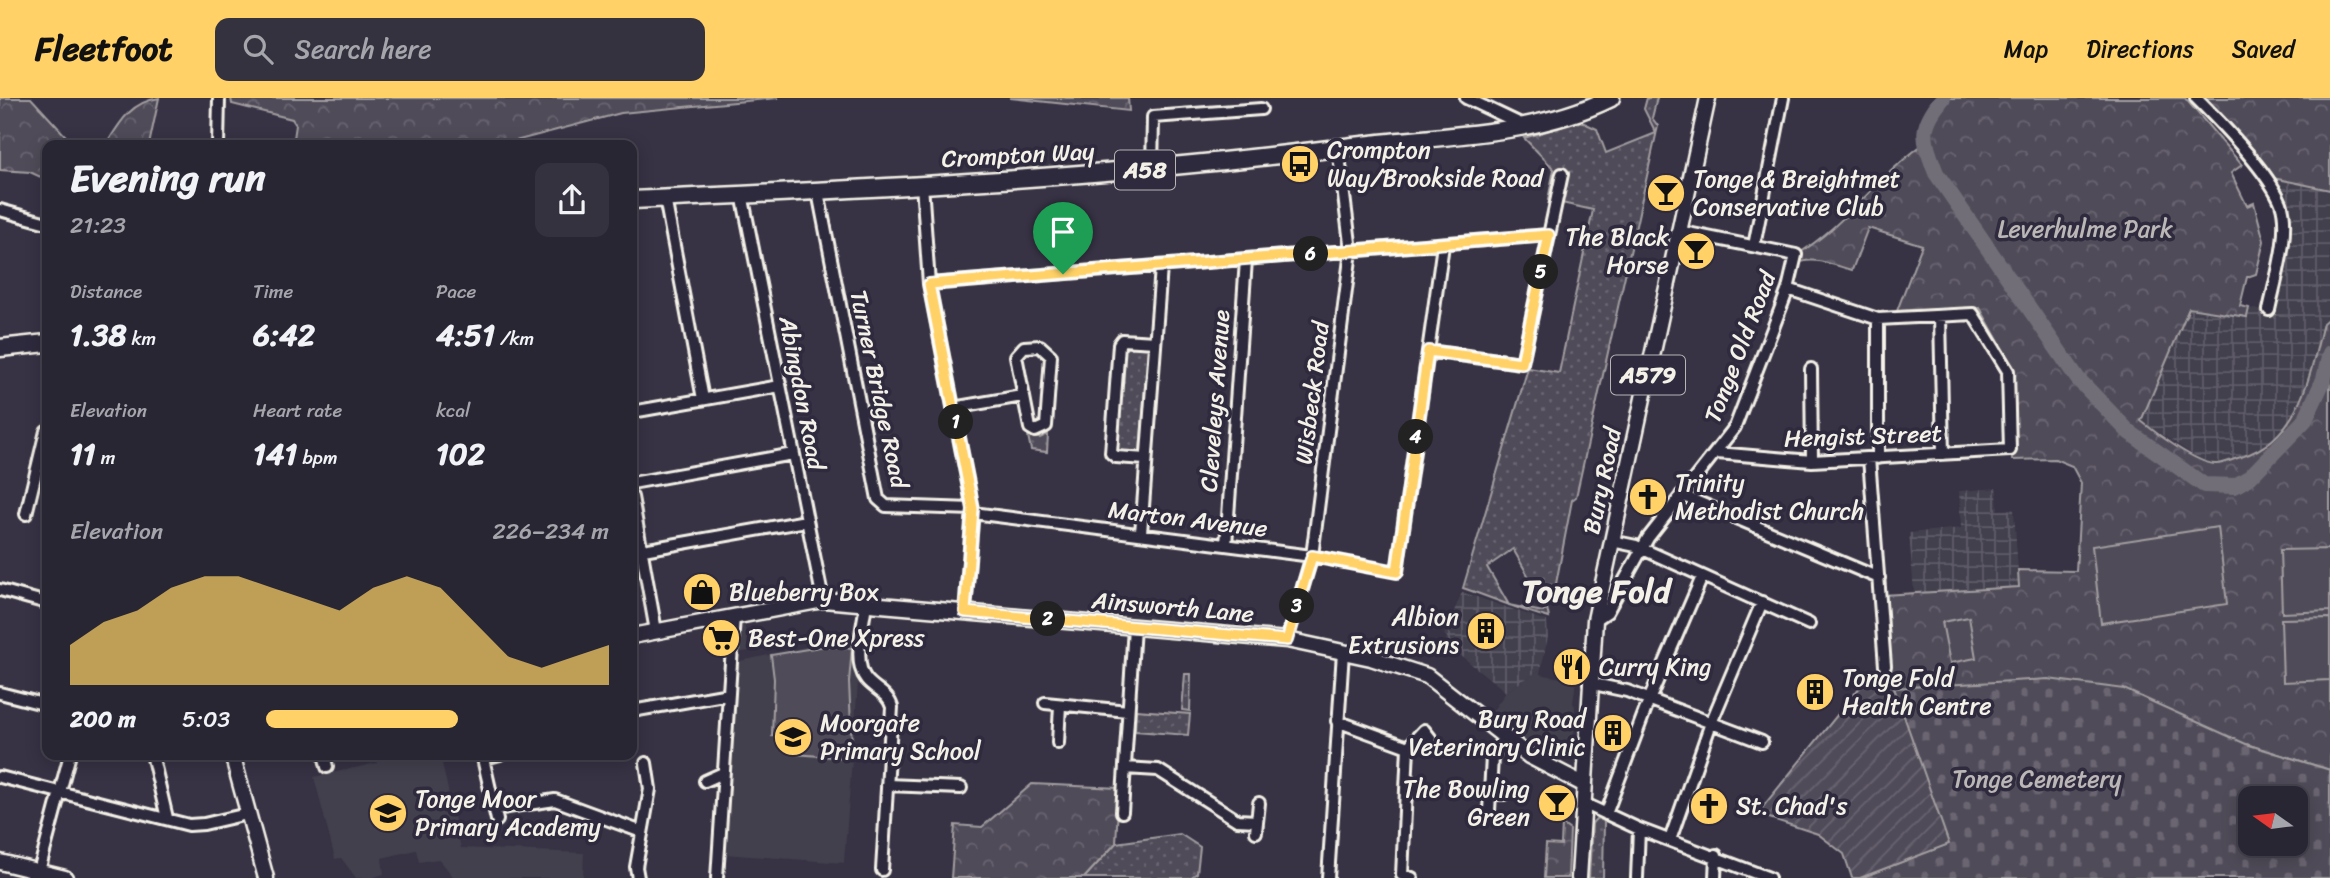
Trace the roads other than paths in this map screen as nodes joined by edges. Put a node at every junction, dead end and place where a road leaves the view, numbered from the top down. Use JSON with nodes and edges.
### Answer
{"nodes":[{"id":1,"x":219,"y":98,"type":"edge"},
{"id":2,"x":1466,"y":98,"type":"edge"},
{"id":3,"x":1611,"y":98,"type":"edge"},
{"id":4,"x":1708,"y":98,"type":"edge"},
{"id":5,"x":1783,"y":98,"type":"edge"},
{"id":6,"x":2196,"y":98,"type":"edge"},
{"id":7,"x":1261,"y":109,"type":"dead end"},
{"id":8,"x":1525,"y":126,"type":"junction"},
{"id":9,"x":218,"y":140,"type":"edge"},
{"id":10,"x":1338,"y":148,"type":"junction"},
{"id":11,"x":1152,"y":170,"type":"junction"},
{"id":12,"x":1562,"y":174,"type":"dead end"},
{"id":13,"x":922,"y":184,"type":"junction"},
{"id":14,"x":818,"y":192,"type":"junction"},
{"id":15,"x":742,"y":194,"type":"junction"},
{"id":16,"x":665,"y":198,"type":"junction"},
{"id":17,"x":637,"y":200,"type":"edge"},
{"id":18,"x":0,"y":210,"type":"edge"},
{"id":19,"x":42,"y":222,"type":"edge"},
{"id":20,"x":1678,"y":230,"type":"junction"},
{"id":21,"x":1549,"y":235,"type":"junction"},
{"id":22,"x":1443,"y":245,"type":"junction"},
{"id":23,"x":1754,"y":246,"type":"junction"},
{"id":24,"x":1351,"y":251,"type":"junction"},
{"id":25,"x":1245,"y":260,"type":"junction"},
{"id":26,"x":1161,"y":267,"type":"junction"},
{"id":27,"x":929,"y":284,"type":"junction"},
{"id":28,"x":1788,"y":289,"type":"junction"},
{"id":29,"x":2269,"y":310,"type":"dead end"},
{"id":30,"x":1940,"y":316,"type":"junction"},
{"id":31,"x":1878,"y":319,"type":"junction"},
{"id":32,"x":1155,"y":342,"type":"junction"},
{"id":33,"x":42,"y":344,"type":"edge"},
{"id":34,"x":0,"y":348,"type":"edge"},
{"id":35,"x":1428,"y":351,"type":"junction"},
{"id":36,"x":1811,"y":369,"type":"dead end"},
{"id":37,"x":779,"y":386,"type":"junction"},
{"id":38,"x":1022,"y":396,"type":"junction"},
{"id":39,"x":703,"y":400,"type":"junction"},
{"id":40,"x":953,"y":408,"type":"junction"},
{"id":41,"x":637,"y":411,"type":"edge"},
{"id":42,"x":1717,"y":453,"type":"junction"},
{"id":43,"x":793,"y":454,"type":"junction"},
{"id":44,"x":1943,"y":454,"type":"junction"},
{"id":45,"x":1873,"y":458,"type":"junction"},
{"id":46,"x":1146,"y":459,"type":"junction"},
{"id":47,"x":1812,"y":461,"type":"junction"},
{"id":48,"x":41,"y":476,"type":"edge"},
{"id":49,"x":637,"y":482,"type":"edge"},
{"id":50,"x":1681,"y":495,"type":"junction"},
{"id":51,"x":973,"y":511,"type":"junction"},
{"id":52,"x":26,"y":514,"type":"dead end"},
{"id":53,"x":806,"y":521,"type":"junction"},
{"id":54,"x":1141,"y":533,"type":"junction"},
{"id":55,"x":1612,"y":541,"type":"junction"},
{"id":56,"x":1226,"y":545,"type":"junction"},
{"id":57,"x":1640,"y":550,"type":"junction"},
{"id":58,"x":637,"y":551,"type":"edge"},
{"id":59,"x":1312,"y":556,"type":"junction"},
{"id":60,"x":1702,"y":577,"type":"junction"},
{"id":61,"x":1879,"y":578,"type":"junction"},
{"id":62,"x":0,"y":590,"type":"edge"},
{"id":63,"x":823,"y":600,"type":"junction"},
{"id":64,"x":42,"y":602,"type":"edge"},
{"id":65,"x":1762,"y":602,"type":"junction"},
{"id":66,"x":866,"y":603,"type":"junction"},
{"id":67,"x":965,"y":612,"type":"junction"},
{"id":68,"x":734,"y":616,"type":"junction"},
{"id":69,"x":1595,"y":620,"type":"junction"},
{"id":70,"x":1809,"y":624,"type":"dead end"},
{"id":71,"x":1134,"y":627,"type":"junction"},
{"id":72,"x":656,"y":631,"type":"junction"},
{"id":73,"x":637,"y":635,"type":"edge"},
{"id":74,"x":1287,"y":640,"type":"junction"},
{"id":75,"x":1343,"y":652,"type":"junction"},
{"id":76,"x":1885,"y":666,"type":"dead end"},
{"id":77,"x":1589,"y":683,"type":"junction"},
{"id":78,"x":0,"y":693,"type":"edge"},
{"id":79,"x":729,"y":694,"type":"junction"},
{"id":80,"x":1650,"y":700,"type":"junction"},
{"id":81,"x":42,"y":704,"type":"edge"},
{"id":82,"x":1045,"y":704,"type":"dead end"},
{"id":83,"x":1060,"y":705,"type":"junction"},
{"id":84,"x":637,"y":709,"type":"edge"},
{"id":85,"x":1128,"y":711,"type":"junction"},
{"id":86,"x":1337,"y":721,"type":"junction"},
{"id":87,"x":1711,"y":723,"type":"junction"},
{"id":88,"x":1504,"y":737,"type":"junction"},
{"id":89,"x":1431,"y":739,"type":"dead end"},
{"id":90,"x":1762,"y":742,"type":"dead end"},
{"id":91,"x":1058,"y":743,"type":"dead end"},
{"id":92,"x":1408,"y":747,"type":"junction"},
{"id":93,"x":68,"y":760,"type":"edge"},
{"id":94,"x":153,"y":760,"type":"edge"},
{"id":95,"x":234,"y":760,"type":"edge"},
{"id":96,"x":325,"y":760,"type":"edge"},
{"id":97,"x":485,"y":760,"type":"edge"},
{"id":98,"x":646,"y":763,"type":"dead end"},
{"id":99,"x":1586,"y":765,"type":"junction"},
{"id":100,"x":327,"y":767,"type":"dead end"},
{"id":101,"x":1125,"y":768,"type":"junction"},
{"id":102,"x":1552,"y":770,"type":"junction"},
{"id":103,"x":723,"y":773,"type":"junction"},
{"id":104,"x":0,"y":777,"type":"edge"},
{"id":105,"x":705,"y":781,"type":"dead end"},
{"id":106,"x":887,"y":785,"type":"junction"},
{"id":107,"x":1585,"y":785,"type":"junction"},
{"id":108,"x":961,"y":788,"type":"dead end"},
{"id":109,"x":60,"y":792,"type":"junction"},
{"id":110,"x":1490,"y":793,"type":"junction"},
{"id":111,"x":1504,"y":794,"type":"dead end"},
{"id":112,"x":1259,"y":803,"type":"dead end"},
{"id":113,"x":1583,"y":803,"type":"junction"},
{"id":114,"x":1489,"y":811,"type":"dead end"},
{"id":115,"x":1122,"y":812,"type":"dead end"},
{"id":116,"x":247,"y":814,"type":"junction"},
{"id":117,"x":1606,"y":814,"type":"junction"},
{"id":118,"x":167,"y":818,"type":"junction"},
{"id":119,"x":1639,"y":830,"type":"junction"},
{"id":120,"x":642,"y":832,"type":"junction"},
{"id":121,"x":1670,"y":840,"type":"junction"},
{"id":122,"x":1716,"y":855,"type":"junction"},
{"id":123,"x":0,"y":862,"type":"edge"},
{"id":124,"x":882,"y":870,"type":"dead end"},
{"id":125,"x":39,"y":871,"type":"junction"},
{"id":126,"x":1407,"y":876,"type":"edge"},
{"id":127,"x":65,"y":878,"type":"edge"},
{"id":128,"x":266,"y":878,"type":"edge"},
{"id":129,"x":638,"y":878,"type":"edge"},
{"id":130,"x":716,"y":878,"type":"edge"},
{"id":131,"x":1328,"y":878,"type":"edge"},
{"id":132,"x":1579,"y":878,"type":"edge"},
{"id":133,"x":1637,"y":878,"type":"edge"},
{"id":134,"x":1715,"y":878,"type":"edge"},
{"id":135,"x":1769,"y":878,"type":"edge"}],
"edges":[{"from":1,"to":9,"type":"street"},
{"from":2,"to":8,"type":"street"},
{"from":3,"to":8,"type":"highway","name":"Crompton Way","number":"A58"},
{"from":4,"to":20,"type":"main road","name":"Bury Road","number":"A579"},
{"from":5,"to":23,"type":"street"},
{"from":6,"to":29,"type":"street"},
{"from":7,"to":11,"type":"street"},
{"from":8,"to":10,"type":"highway","name":"Crompton Way","number":"A58"},
{"from":10,"to":11,"type":"highway","name":"Crompton Way","number":"A58"},
{"from":10,"to":24,"type":"street","name":"Wisbeck Road"},
{"from":11,"to":13,"type":"highway","name":"Crompton Way","number":"A58"},
{"from":12,"to":21,"type":"street"},
{"from":13,"to":14,"type":"highway","name":"Crompton Way","number":"A58"},
{"from":13,"to":27,"type":"street"},
{"from":14,"to":15,"type":"highway","name":"Crompton Way","number":"A58"},
{"from":14,"to":51,"type":"street","name":"Turner Bridge Road"},
{"from":15,"to":16,"type":"highway","name":"Crompton Way","number":"A58"},
{"from":15,"to":37,"type":"street","name":"Abingdon Road"},
{"from":16,"to":17,"type":"highway","name":"Crompton Way","number":"A58"},
{"from":16,"to":39,"type":"street"},
{"from":18,"to":19,"type":"street"},
{"from":20,"to":23,"type":"street"},
{"from":20,"to":55,"type":"main road","name":"Bury Road","number":"A579"},
{"from":21,"to":22,"type":"street"},
{"from":21,"to":35,"type":"street"},
{"from":22,"to":24,"type":"street"},
{"from":22,"to":35,"type":"street"},
{"from":23,"to":28,"type":"street","name":"Tonge Old Road"},
{"from":24,"to":25,"type":"street"},
{"from":24,"to":59,"type":"street","name":"Wisbeck Road"},
{"from":25,"to":26,"type":"street"},
{"from":25,"to":56,"type":"street","name":"Cleveleys Avenue"},
{"from":26,"to":27,"type":"street"},
{"from":26,"to":32,"type":"street"},
{"from":27,"to":40,"type":"street"},
{"from":28,"to":31,"type":"street"},
{"from":28,"to":42,"type":"street","name":"Tonge Old Road"},
{"from":30,"to":31,"type":"street"},
{"from":30,"to":44,"type":"street"},
{"from":30,"to":44,"type":"street","name":"Hengist Street"},
{"from":31,"to":45,"type":"street"},
{"from":32,"to":46,"type":"street"},
{"from":32,"to":46,"type":"street"},
{"from":33,"to":34,"type":"highway"},
{"from":35,"to":59,"type":"street","name":"Marton Avenue"},
{"from":36,"to":47,"type":"street"},
{"from":37,"to":39,"type":"street"},
{"from":37,"to":43,"type":"street","name":"Abingdon Road"},
{"from":38,"to":38,"type":"street"},
{"from":38,"to":40,"type":"street"},
{"from":39,"to":41,"type":"street"},
{"from":40,"to":51,"type":"street"},
{"from":42,"to":47,"type":"street","name":"Hengist Street"},
{"from":42,"to":50,"type":"street","name":"Tonge Old Road"},
{"from":43,"to":49,"type":"street"},
{"from":43,"to":53,"type":"street","name":"Abingdon Road"},
{"from":44,"to":45,"type":"street","name":"Hengist Street"},
{"from":45,"to":47,"type":"street","name":"Hengist Street"},
{"from":45,"to":61,"type":"street"},
{"from":46,"to":54,"type":"street"},
{"from":48,"to":52,"type":"street"},
{"from":50,"to":57,"type":"street","name":"Tonge Old Road"},
{"from":50,"to":61,"type":"street"},
{"from":51,"to":54,"type":"street","name":"Marton Avenue"},
{"from":51,"to":67,"type":"street"},
{"from":53,"to":58,"type":"street"},
{"from":53,"to":63,"type":"street","name":"Abingdon Road"},
{"from":54,"to":56,"type":"street","name":"Marton Avenue"},
{"from":55,"to":57,"type":"street"},
{"from":55,"to":69,"type":"main road","name":"Bury Road","number":"A579"},
{"from":56,"to":59,"type":"street","name":"Marton Avenue"},
{"from":57,"to":60,"type":"street"},
{"from":57,"to":69,"type":"street","name":"Tonge Old Road"},
{"from":58,"to":72,"type":"street"},
{"from":59,"to":74,"type":"street","name":"Wisbeck Road"},
{"from":60,"to":65,"type":"street"},
{"from":60,"to":80,"type":"street"},
{"from":61,"to":76,"type":"street"},
{"from":62,"to":64,"type":"street"},
{"from":63,"to":66,"type":"main road","name":"Ainsworth Lane"},
{"from":63,"to":68,"type":"main road","name":"Ainsworth Lane"},
{"from":65,"to":70,"type":"street"},
{"from":65,"to":87,"type":"street"},
{"from":66,"to":67,"type":"main road","name":"Ainsworth Lane"},
{"from":66,"to":106,"type":"street"},
{"from":67,"to":71,"type":"main road","name":"Ainsworth Lane"},
{"from":68,"to":72,"type":"main road","name":"Ainsworth Lane"},
{"from":68,"to":79,"type":"street"},
{"from":69,"to":77,"type":"main road","name":"Bury Road","number":"A579"},
{"from":71,"to":74,"type":"main road","name":"Ainsworth Lane"},
{"from":71,"to":85,"type":"street"},
{"from":72,"to":73,"type":"main road","name":"Ainsworth Lane"},
{"from":74,"to":75,"type":"main road","name":"Ainsworth Lane"},
{"from":75,"to":86,"type":"street"},
{"from":75,"to":88,"type":"main road","name":"Ainsworth Lane"},
{"from":77,"to":80,"type":"street"},
{"from":77,"to":99,"type":"main road","name":"Bury Road","number":"A579"},
{"from":78,"to":81,"type":"street"},
{"from":79,"to":84,"type":"street"},
{"from":79,"to":103,"type":"street"},
{"from":80,"to":87,"type":"street"},
{"from":80,"to":117,"type":"street"},
{"from":82,"to":83,"type":"street"},
{"from":83,"to":85,"type":"street"},
{"from":83,"to":91,"type":"street"},
{"from":85,"to":101,"type":"street"},
{"from":86,"to":92,"type":"street"},
{"from":86,"to":131,"type":"street"},
{"from":87,"to":90,"type":"street"},
{"from":87,"to":121,"type":"street"},
{"from":88,"to":102,"type":"main road","name":"Ainsworth Lane"},
{"from":88,"to":110,"type":"street"},
{"from":89,"to":92,"type":"street"},
{"from":92,"to":126,"type":"street"},
{"from":93,"to":109,"type":"street"},
{"from":94,"to":118,"type":"street"},
{"from":95,"to":116,"type":"main road"},
{"from":96,"to":100,"type":"street"},
{"from":97,"to":120,"type":"street"},
{"from":98,"to":120,"type":"street"},
{"from":99,"to":102,"type":"main road"},
{"from":99,"to":107,"type":"main road","name":"Bury Road","number":"A579"},
{"from":101,"to":112,"type":"street"},
{"from":101,"to":115,"type":"street"},
{"from":102,"to":107,"type":"main road","name":"Ainsworth Lane"},
{"from":103,"to":105,"type":"street"},
{"from":103,"to":130,"type":"street"},
{"from":104,"to":109,"type":"street"},
{"from":106,"to":108,"type":"street"},
{"from":106,"to":124,"type":"street"},
{"from":107,"to":113,"type":"main road","name":"Bury Road","number":"A579"},
{"from":109,"to":118,"type":"street"},
{"from":109,"to":125,"type":"street"},
{"from":110,"to":111,"type":"street"},
{"from":110,"to":114,"type":"street"},
{"from":113,"to":117,"type":"street"},
{"from":113,"to":132,"type":"main road","name":"Bury Road","number":"A579"},
{"from":116,"to":118,"type":"street"},
{"from":116,"to":128,"type":"main road"},
{"from":117,"to":119,"type":"street"},
{"from":119,"to":121,"type":"street"},
{"from":119,"to":133,"type":"street"},
{"from":120,"to":129,"type":"street"},
{"from":121,"to":122,"type":"street"},
{"from":122,"to":134,"type":"street"},
{"from":122,"to":135,"type":"street"},
{"from":123,"to":125,"type":"main road"},
{"from":125,"to":127,"type":"main road"}]}
